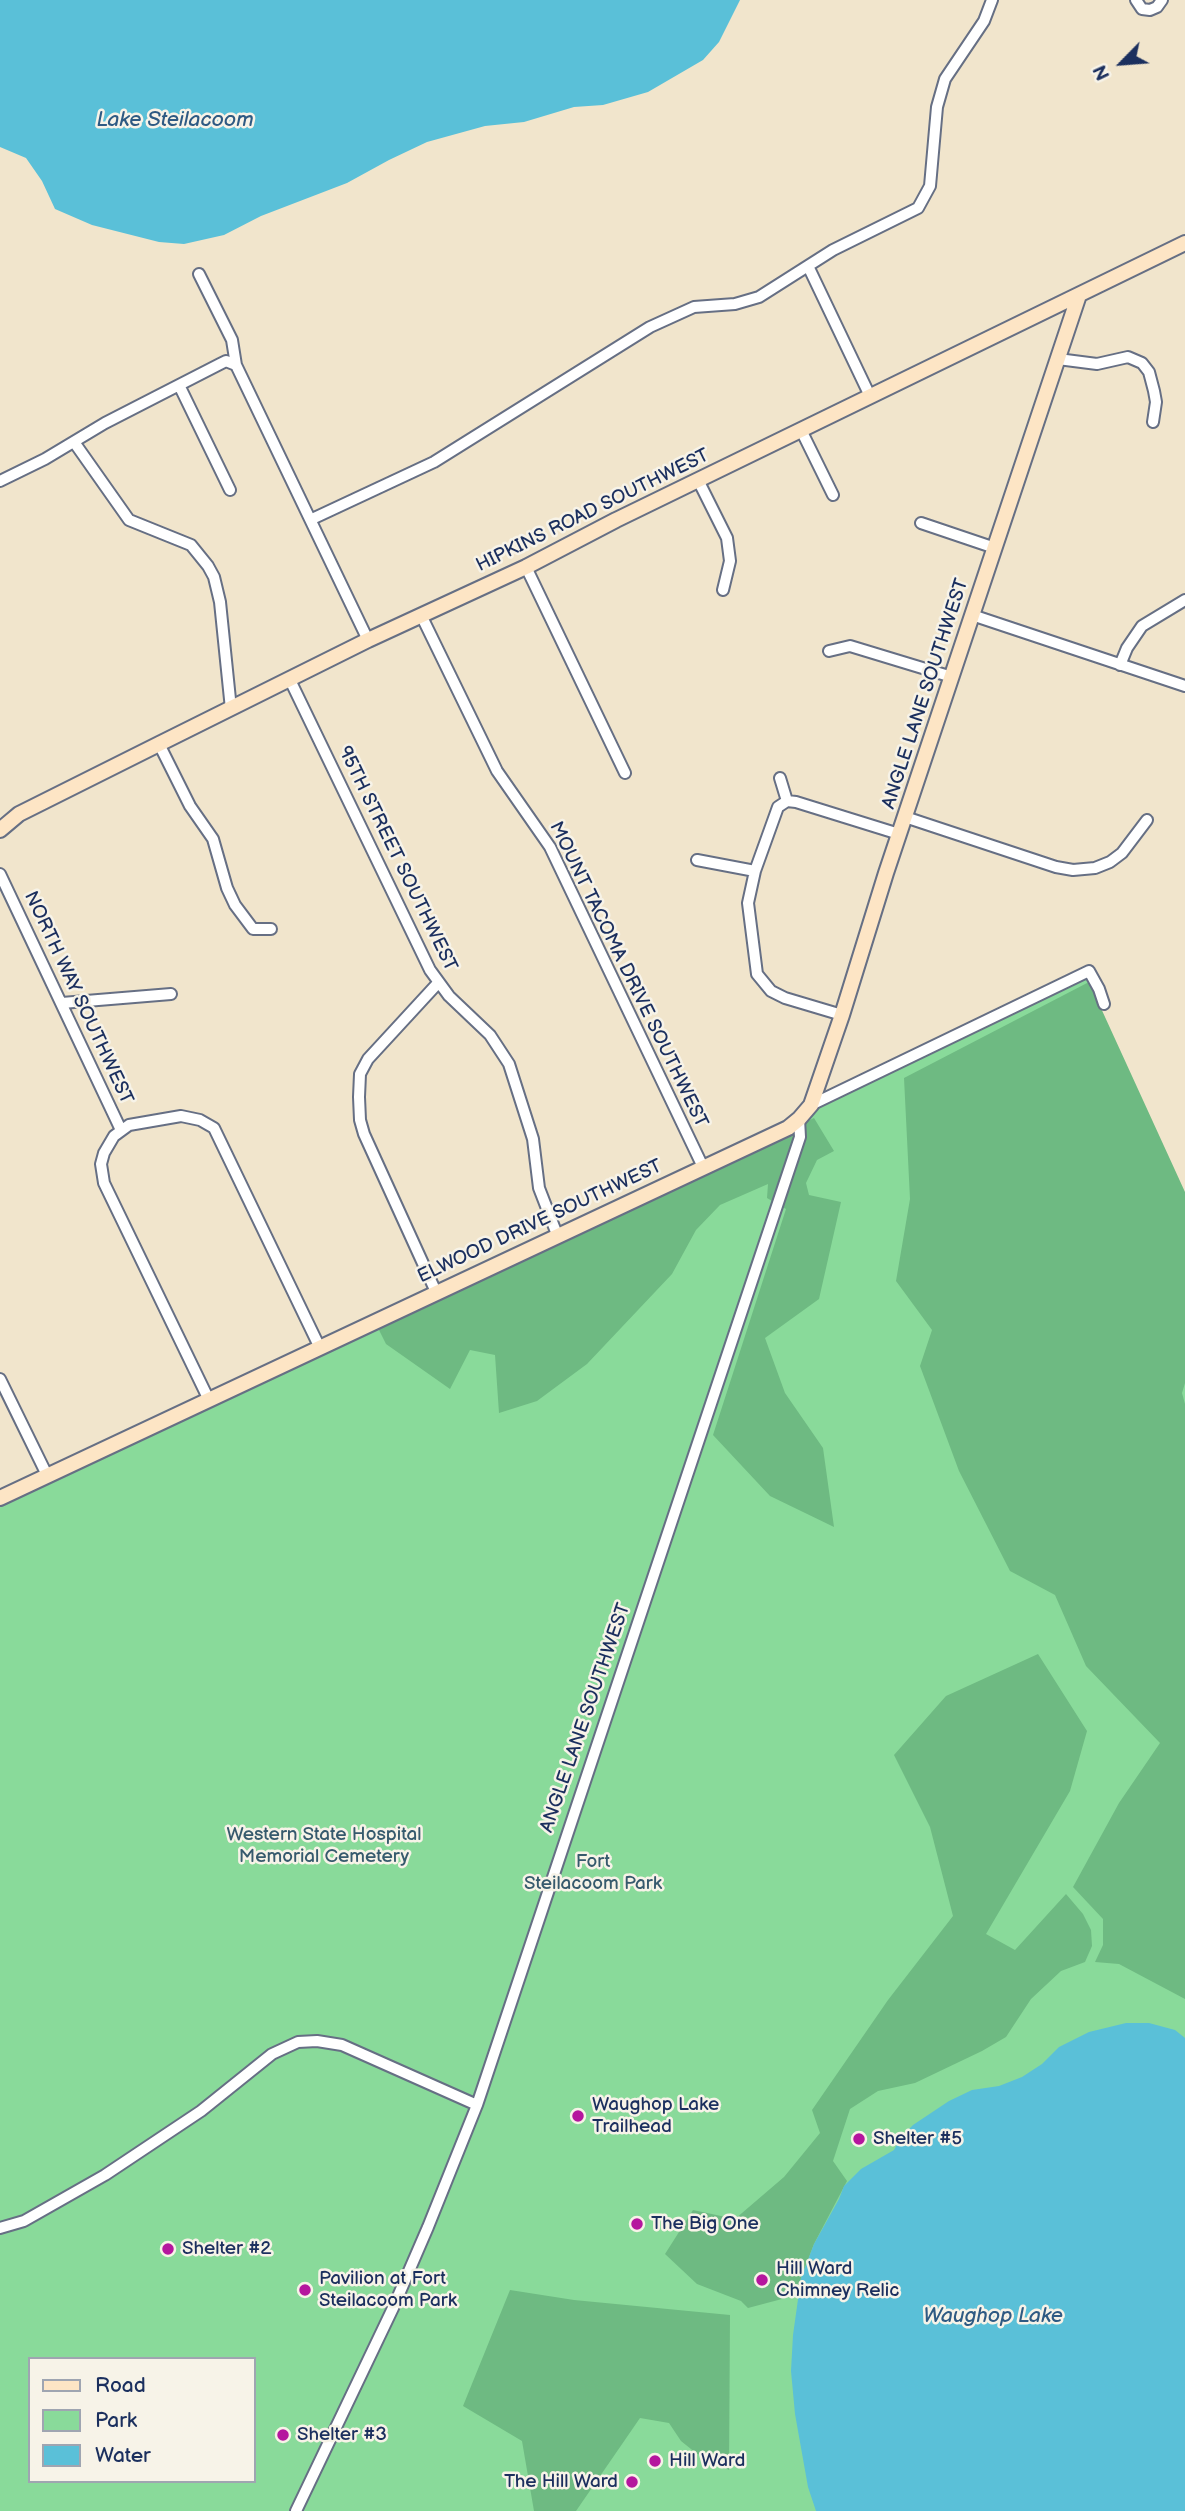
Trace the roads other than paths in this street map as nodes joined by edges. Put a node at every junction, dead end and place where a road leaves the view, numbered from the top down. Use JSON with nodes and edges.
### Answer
{"nodes":[{"id":1,"x":992,"y":0,"type":"edge"},
{"id":2,"x":1136,"y":0,"type":"edge"},
{"id":3,"x":1161,"y":0,"type":"edge"},
{"id":4,"x":1185,"y":243,"type":"edge"},
{"id":5,"x":808,"y":266,"type":"junction"},
{"id":6,"x":199,"y":274,"type":"dead end"},
{"id":7,"x":1079,"y":295,"type":"junction"},
{"id":8,"x":1058,"y":359,"type":"junction"},
{"id":9,"x":236,"y":365,"type":"junction"},
{"id":10,"x":179,"y":386,"type":"junction"},
{"id":11,"x":870,"y":396,"type":"junction"},
{"id":12,"x":1153,"y":422,"type":"dead end"},
{"id":13,"x":801,"y":430,"type":"junction"},
{"id":14,"x":74,"y":442,"type":"junction"},
{"id":15,"x":698,"y":480,"type":"junction"},
{"id":16,"x":0,"y":481,"type":"edge"},
{"id":17,"x":230,"y":490,"type":"dead end"},
{"id":18,"x":833,"y":495,"type":"dead end"},
{"id":19,"x":312,"y":519,"type":"junction"},
{"id":20,"x":921,"y":523,"type":"dead end"},
{"id":21,"x":995,"y":548,"type":"junction"},
{"id":22,"x":526,"y":566,"type":"junction"},
{"id":23,"x":723,"y":590,"type":"dead end"},
{"id":24,"x":1185,"y":600,"type":"edge"},
{"id":25,"x":421,"y":615,"type":"junction"},
{"id":26,"x":972,"y":615,"type":"junction"},
{"id":27,"x":369,"y":640,"type":"junction"},
{"id":28,"x":829,"y":651,"type":"dead end"},
{"id":29,"x":1120,"y":666,"type":"junction"},
{"id":30,"x":952,"y":677,"type":"junction"},
{"id":31,"x":290,"y":680,"type":"junction"},
{"id":32,"x":1185,"y":686,"type":"edge"},
{"id":33,"x":231,"y":709,"type":"junction"},
{"id":34,"x":159,"y":744,"type":"junction"},
{"id":35,"x":625,"y":773,"type":"dead end"},
{"id":36,"x":780,"y":778,"type":"dead end"},
{"id":37,"x":787,"y":801,"type":"junction"},
{"id":38,"x":19,"y":814,"type":"junction"},
{"id":39,"x":0,"y":817,"type":"edge"},
{"id":40,"x":905,"y":817,"type":"junction"},
{"id":41,"x":1147,"y":820,"type":"dead end"},
{"id":42,"x":0,"y":830,"type":"edge"},
{"id":43,"x":899,"y":834,"type":"junction"},
{"id":44,"x":696,"y":860,"type":"dead end"},
{"id":45,"x":755,"y":871,"type":"junction"},
{"id":46,"x":0,"y":874,"type":"edge"},
{"id":47,"x":271,"y":929,"type":"dead end"},
{"id":48,"x":438,"y":983,"type":"junction"},
{"id":49,"x":171,"y":994,"type":"dead end"},
{"id":50,"x":62,"y":1003,"type":"junction"},
{"id":51,"x":1104,"y":1004,"type":"dead end"},
{"id":52,"x":842,"y":1015,"type":"junction"},
{"id":53,"x":811,"y":1105,"type":"junction"},
{"id":54,"x":799,"y":1119,"type":"junction"},
{"id":55,"x":121,"y":1130,"type":"junction"},
{"id":56,"x":703,"y":1167,"type":"junction"},
{"id":57,"x":558,"y":1237,"type":"junction"},
{"id":58,"x":436,"y":1292,"type":"junction"},
{"id":59,"x":320,"y":1348,"type":"junction"},
{"id":60,"x":0,"y":1379,"type":"edge"},
{"id":61,"x":209,"y":1400,"type":"junction"},
{"id":62,"x":47,"y":1475,"type":"junction"},
{"id":63,"x":0,"y":1498,"type":"edge"},
{"id":64,"x":477,"y":2105,"type":"junction"},
{"id":65,"x":0,"y":2228,"type":"edge"},
{"id":66,"x":296,"y":2511,"type":"edge"}],
"edges":[{"from":1,"to":5,"type":"street"},
{"from":2,"to":3,"type":"street"},
{"from":4,"to":7,"type":"street","name":"HIPKINS ROAD SOUTHWEST"},
{"from":5,"to":11,"type":"street"},
{"from":5,"to":19,"type":"street"},
{"from":6,"to":9,"type":"street"},
{"from":7,"to":8,"type":"street","name":"ANGLE LANE SOUTHWEST"},
{"from":7,"to":11,"type":"street","name":"HIPKINS ROAD SOUTHWEST"},
{"from":8,"to":12,"type":"street"},
{"from":8,"to":21,"type":"street","name":"ANGLE LANE SOUTHWEST"},
{"from":9,"to":10,"type":"street"},
{"from":9,"to":19,"type":"street"},
{"from":10,"to":14,"type":"street"},
{"from":10,"to":17,"type":"street"},
{"from":11,"to":13,"type":"street","name":"HIPKINS ROAD SOUTHWEST"},
{"from":13,"to":15,"type":"street","name":"HIPKINS ROAD SOUTHWEST"},
{"from":13,"to":18,"type":"street"},
{"from":14,"to":16,"type":"street"},
{"from":14,"to":33,"type":"street"},
{"from":15,"to":22,"type":"street","name":"HIPKINS ROAD SOUTHWEST"},
{"from":15,"to":23,"type":"street"},
{"from":19,"to":27,"type":"street"},
{"from":20,"to":21,"type":"street"},
{"from":21,"to":26,"type":"street","name":"ANGLE LANE SOUTHWEST"},
{"from":22,"to":25,"type":"street","name":"HIPKINS ROAD SOUTHWEST"},
{"from":22,"to":35,"type":"street"},
{"from":24,"to":29,"type":"street"},
{"from":25,"to":27,"type":"street","name":"HIPKINS ROAD SOUTHWEST"},
{"from":25,"to":56,"type":"street","name":"MOUNT TACOMA DRIVE SOUTHWEST"},
{"from":26,"to":29,"type":"street"},
{"from":26,"to":30,"type":"street","name":"ANGLE LANE SOUTHWEST"},
{"from":27,"to":31,"type":"street","name":"HIPKINS ROAD SOUTHWEST"},
{"from":28,"to":30,"type":"street"},
{"from":29,"to":32,"type":"street"},
{"from":30,"to":40,"type":"street","name":"ANGLE LANE SOUTHWEST"},
{"from":31,"to":33,"type":"street","name":"HIPKINS ROAD SOUTHWEST"},
{"from":31,"to":48,"type":"street","name":"95TH STREET SOUTHWEST"},
{"from":33,"to":34,"type":"street","name":"HIPKINS ROAD SOUTHWEST"},
{"from":34,"to":38,"type":"street","name":"HIPKINS ROAD SOUTHWEST"},
{"from":34,"to":47,"type":"street"},
{"from":36,"to":37,"type":"street"},
{"from":37,"to":43,"type":"street"},
{"from":37,"to":45,"type":"street"},
{"from":38,"to":39,"type":"street","name":"HIPKINS ROAD SOUTHWEST"},
{"from":38,"to":42,"type":"street","name":"HIPKINS ROAD SOUTHWEST"},
{"from":40,"to":41,"type":"street"},
{"from":40,"to":43,"type":"street","name":"ANGLE LANE SOUTHWEST"},
{"from":43,"to":52,"type":"street","name":"ANGLE LANE SOUTHWEST"},
{"from":44,"to":45,"type":"street"},
{"from":45,"to":52,"type":"street"},
{"from":46,"to":50,"type":"street","name":"NORTH WAY SOUTHWEST"},
{"from":48,"to":57,"type":"street","name":"95TH STREET SOUTHWEST"},
{"from":48,"to":58,"type":"street"},
{"from":49,"to":50,"type":"street"},
{"from":50,"to":55,"type":"street","name":"NORTH WAY SOUTHWEST"},
{"from":51,"to":53,"type":"street","name":"ELWOOD DRIVE SOUTHWEST"},
{"from":52,"to":53,"type":"street","name":"ANGLE LANE SOUTHWEST"},
{"from":53,"to":54,"type":"street","name":"ELWOOD DRIVE SOUTHWEST"},
{"from":54,"to":56,"type":"street","name":"ELWOOD DRIVE SOUTHWEST"},
{"from":54,"to":64,"type":"street","name":"ANGLE LANE SOUTHWEST"},
{"from":55,"to":59,"type":"street"},
{"from":55,"to":61,"type":"street","name":"NORTH WAY SOUTHWEST"},
{"from":56,"to":57,"type":"street","name":"ELWOOD DRIVE SOUTHWEST"},
{"from":57,"to":58,"type":"street","name":"ELWOOD DRIVE SOUTHWEST"},
{"from":58,"to":59,"type":"street","name":"ELWOOD DRIVE SOUTHWEST"},
{"from":59,"to":61,"type":"street","name":"ELWOOD DRIVE SOUTHWEST"},
{"from":60,"to":62,"type":"street"},
{"from":61,"to":62,"type":"street","name":"ELWOOD DRIVE SOUTHWEST"},
{"from":62,"to":63,"type":"street","name":"ELWOOD DRIVE SOUTHWEST"},
{"from":64,"to":65,"type":"street"},
{"from":64,"to":66,"type":"street","name":"ANGLE LANE SOUTHWEST"}]}
